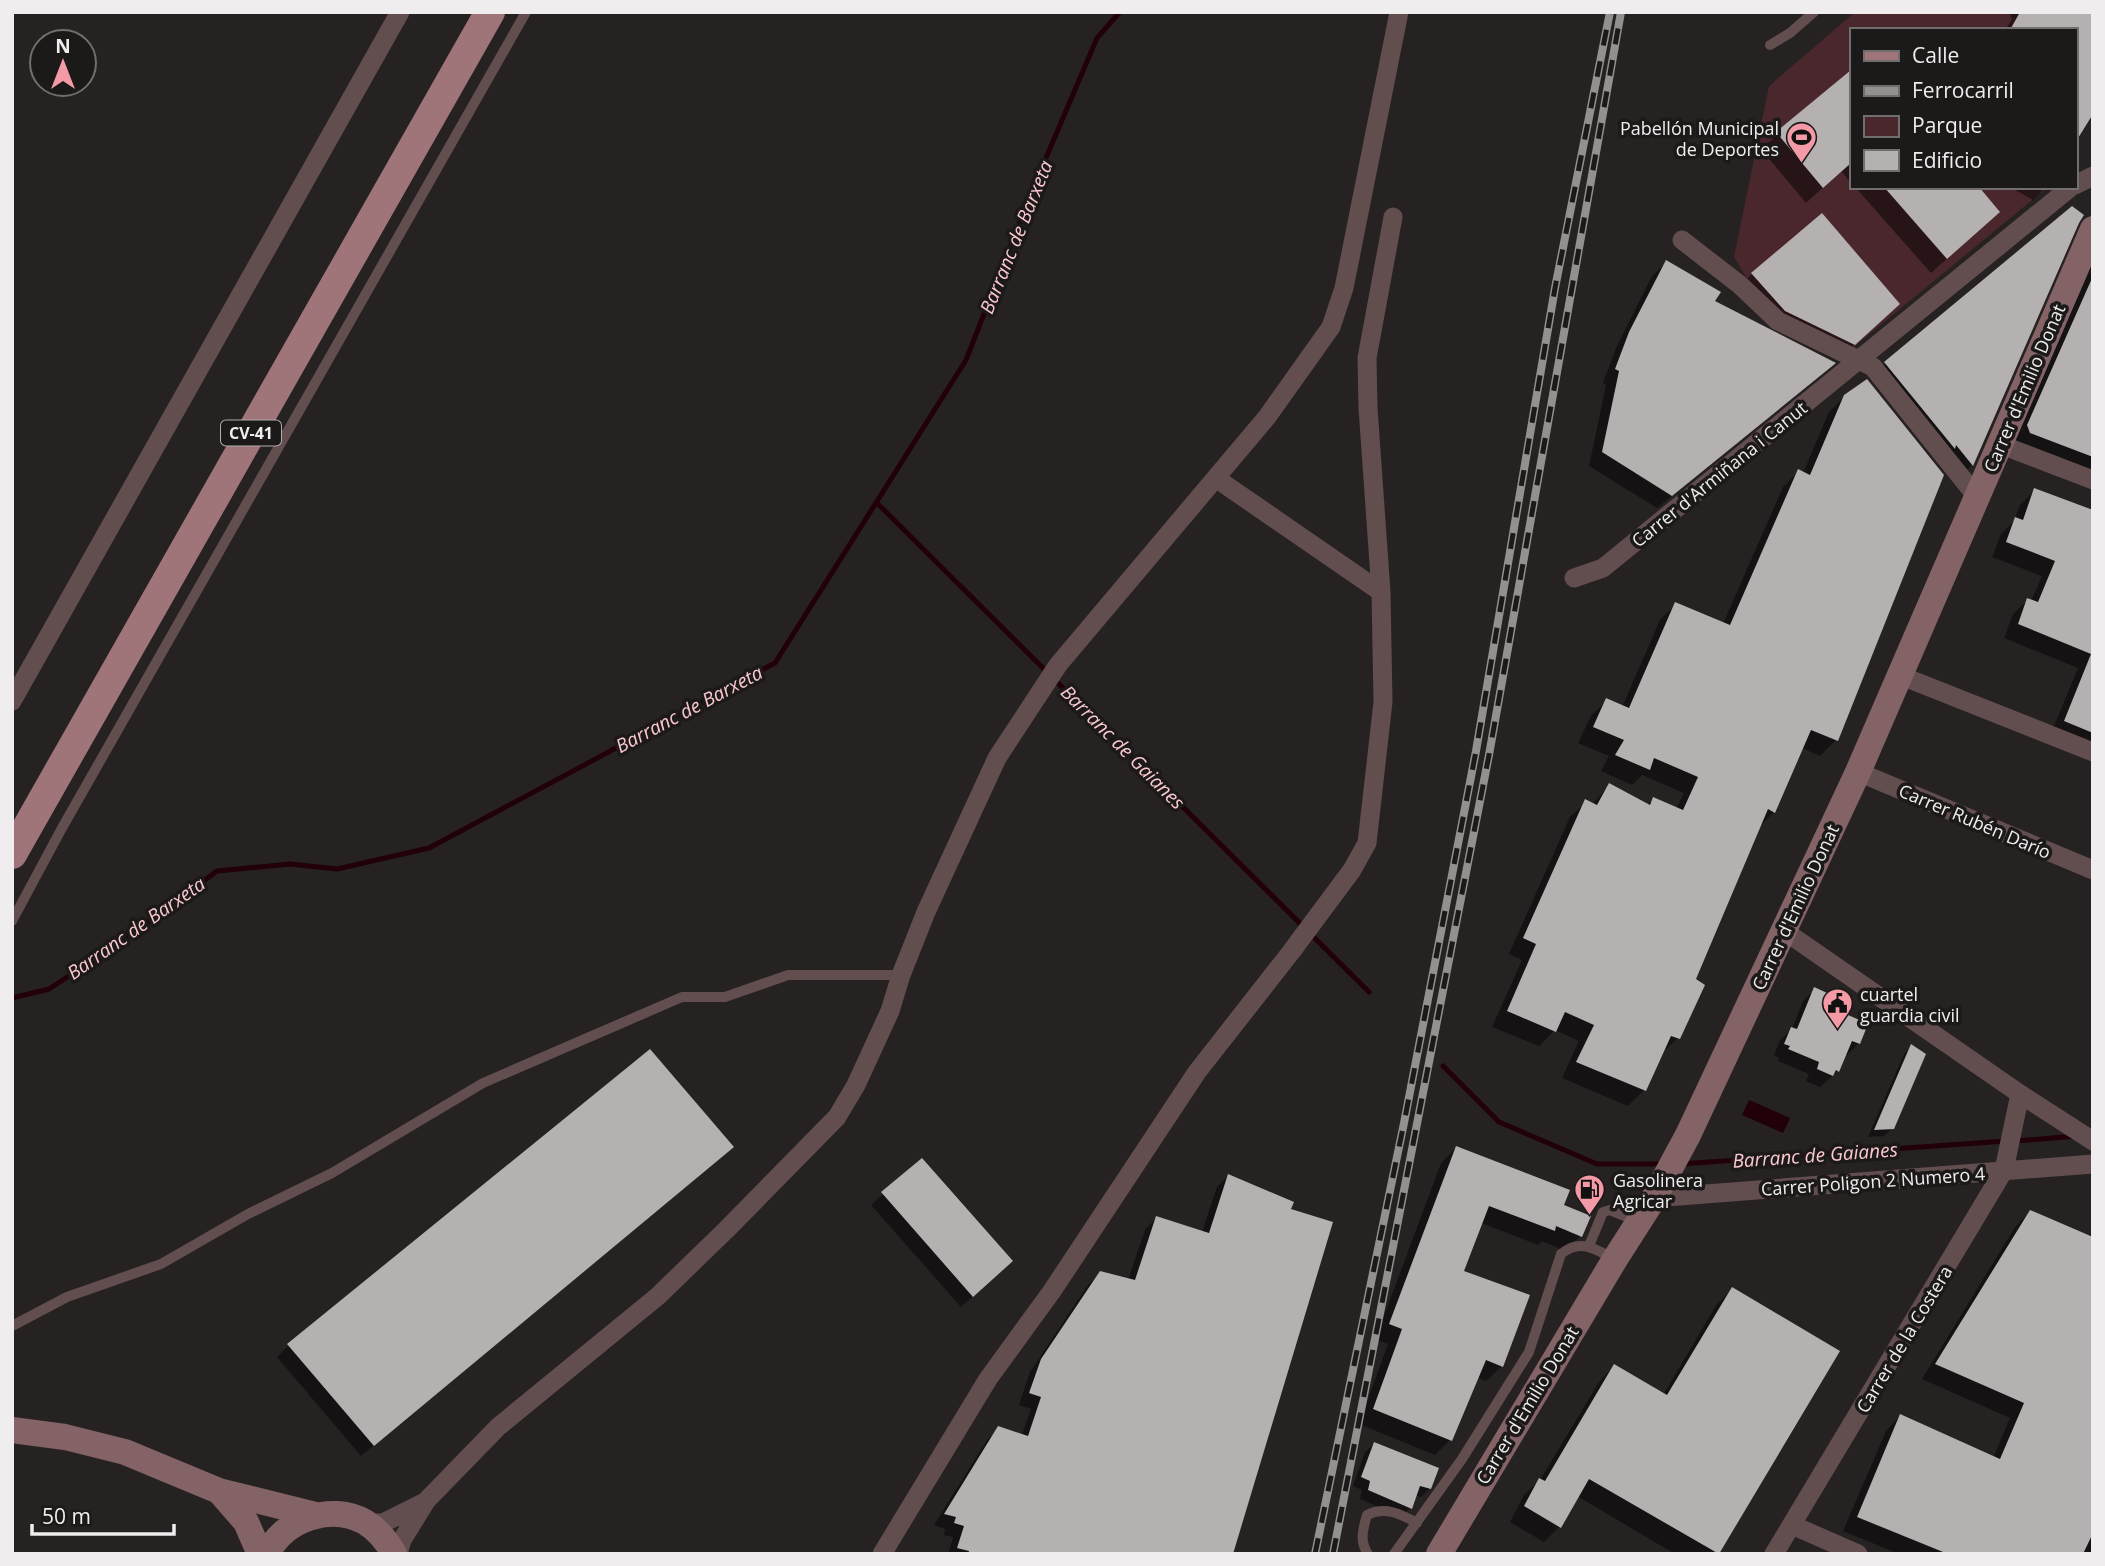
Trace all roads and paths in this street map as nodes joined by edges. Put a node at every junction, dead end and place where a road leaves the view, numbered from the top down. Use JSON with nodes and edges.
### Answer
{"nodes":[{"id":1,"x":400,"y":12,"type":"edge"},
{"id":2,"x":490,"y":12,"type":"edge"},
{"id":3,"x":526,"y":12,"type":"edge"},
{"id":4,"x":1399,"y":12,"type":"edge"},
{"id":5,"x":1814,"y":12,"type":"edge"},
{"id":6,"x":1770,"y":45,"type":"dead end"},
{"id":7,"x":2093,"y":176,"type":"edge"},
{"id":8,"x":2077,"y":184,"type":"edge"},
{"id":9,"x":2069,"y":189,"type":"edge"},
{"id":10,"x":1393,"y":217,"type":"dead end"},
{"id":11,"x":2093,"y":229,"type":"edge"},
{"id":12,"x":1682,"y":240,"type":"dead end"},
{"id":13,"x":1858,"y":362,"type":"junction"},
{"id":14,"x":1999,"y":444,"type":"junction"},
{"id":15,"x":1217,"y":479,"type":"junction"},
{"id":16,"x":2093,"y":480,"type":"edge"},
{"id":17,"x":1977,"y":497,"type":"junction"},
{"id":18,"x":1574,"y":578,"type":"dead end"},
{"id":19,"x":1381,"y":592,"type":"junction"},
{"id":20,"x":1899,"y":675,"type":"junction"},
{"id":21,"x":12,"y":701,"type":"edge"},
{"id":22,"x":2093,"y":752,"type":"edge"},
{"id":23,"x":1858,"y":772,"type":"junction"},
{"id":24,"x":12,"y":853,"type":"edge"},
{"id":25,"x":2093,"y":870,"type":"edge"},
{"id":26,"x":12,"y":921,"type":"edge"},
{"id":27,"x":1783,"y":930,"type":"junction"},
{"id":28,"x":901,"y":975,"type":"junction"},
{"id":29,"x":2020,"y":1094,"type":"junction"},
{"id":30,"x":2093,"y":1141,"type":"edge"},
{"id":31,"x":2006,"y":1164,"type":"junction"},
{"id":32,"x":2093,"y":1164,"type":"edge"},
{"id":33,"x":1654,"y":1198,"type":"junction"},
{"id":34,"x":1639,"y":1222,"type":"junction"},
{"id":35,"x":1589,"y":1246,"type":"junction"},
{"id":36,"x":1615,"y":1259,"type":"junction"},
{"id":37,"x":12,"y":1325,"type":"edge"},
{"id":38,"x":12,"y":1430,"type":"edge"},
{"id":39,"x":219,"y":1491,"type":"junction"},
{"id":40,"x":426,"y":1501,"type":"junction"},
{"id":41,"x":316,"y":1516,"type":"junction"},
{"id":42,"x":366,"y":1523,"type":"junction"},
{"id":43,"x":1417,"y":1523,"type":"junction"},
{"id":44,"x":1792,"y":1525,"type":"junction"},
{"id":45,"x":260,"y":1554,"type":"edge"},
{"id":46,"x":267,"y":1554,"type":"edge"},
{"id":47,"x":396,"y":1554,"type":"edge"},
{"id":48,"x":882,"y":1554,"type":"edge"},
{"id":49,"x":1368,"y":1554,"type":"edge"},
{"id":50,"x":1394,"y":1554,"type":"edge"},
{"id":51,"x":1438,"y":1554,"type":"edge"},
{"id":52,"x":1774,"y":1554,"type":"edge"},
{"id":53,"x":1858,"y":1554,"type":"edge"}],
"edges":[{"from":1,"to":21,"type":"street"},
{"from":2,"to":24,"type":"main road","number":"CV-41"},
{"from":3,"to":26,"type":"lane"},
{"from":4,"to":15,"type":"street"},
{"from":5,"to":6,"type":"lane"},
{"from":7,"to":8,"type":"street","name":"Carrer d'Armiñana i Canut"},
{"from":9,"to":13,"type":"street","name":"Carrer d'Armiñana i Canut"},
{"from":10,"to":19,"type":"street"},
{"from":11,"to":14,"type":"street","name":"Carrer d'Emilio Donat"},
{"from":12,"to":13,"type":"street"},
{"from":13,"to":17,"type":"street"},
{"from":13,"to":18,"type":"street","name":"Carrer d'Armiñana i Canut"},
{"from":14,"to":16,"type":"street"},
{"from":14,"to":17,"type":"street","name":"Carrer d'Emilio Donat"},
{"from":15,"to":19,"type":"street"},
{"from":15,"to":28,"type":"street"},
{"from":17,"to":20,"type":"street","name":"Carrer d'Emilio Donat"},
{"from":19,"to":48,"type":"street"},
{"from":20,"to":22,"type":"street"},
{"from":20,"to":23,"type":"street","name":"Carrer d'Emilio Donat"},
{"from":23,"to":25,"type":"street","name":"Carrer Rubén Darío"},
{"from":23,"to":27,"type":"street","name":"Carrer d'Emilio Donat"},
{"from":27,"to":29,"type":"street"},
{"from":27,"to":33,"type":"street","name":"Carrer d'Emilio Donat"},
{"from":28,"to":37,"type":"lane"},
{"from":28,"to":40,"type":"street"},
{"from":29,"to":30,"type":"street"},
{"from":29,"to":31,"type":"street","name":"Carrer de la Costera"},
{"from":31,"to":32,"type":"street","name":"Carrer Poligon 2 Numero 4"},
{"from":31,"to":33,"type":"street","name":"Carrer Poligon 2 Numero 4"},
{"from":31,"to":44,"type":"street","name":"Carrer de la Costera"},
{"from":33,"to":34,"type":"street","name":"Carrer d'Emilio Donat"},
{"from":34,"to":35,"type":"lane"},
{"from":34,"to":36,"type":"street","name":"Carrer d'Emilio Donat"},
{"from":35,"to":36,"type":"lane"},
{"from":35,"to":43,"type":"lane"},
{"from":36,"to":51,"type":"street","name":"Carrer d'Emilio Donat"},
{"from":38,"to":39,"type":"street"},
{"from":39,"to":41,"type":"street"},
{"from":39,"to":45,"type":"street"},
{"from":40,"to":42,"type":"street"},
{"from":40,"to":47,"type":"street"},
{"from":41,"to":42,"type":"street"},
{"from":41,"to":46,"type":"street"},
{"from":42,"to":47,"type":"street"},
{"from":43,"to":49,"type":"lane"},
{"from":43,"to":50,"type":"lane"},
{"from":44,"to":52,"type":"street","name":"Carrer de la Costera"},
{"from":44,"to":53,"type":"street"}]}
